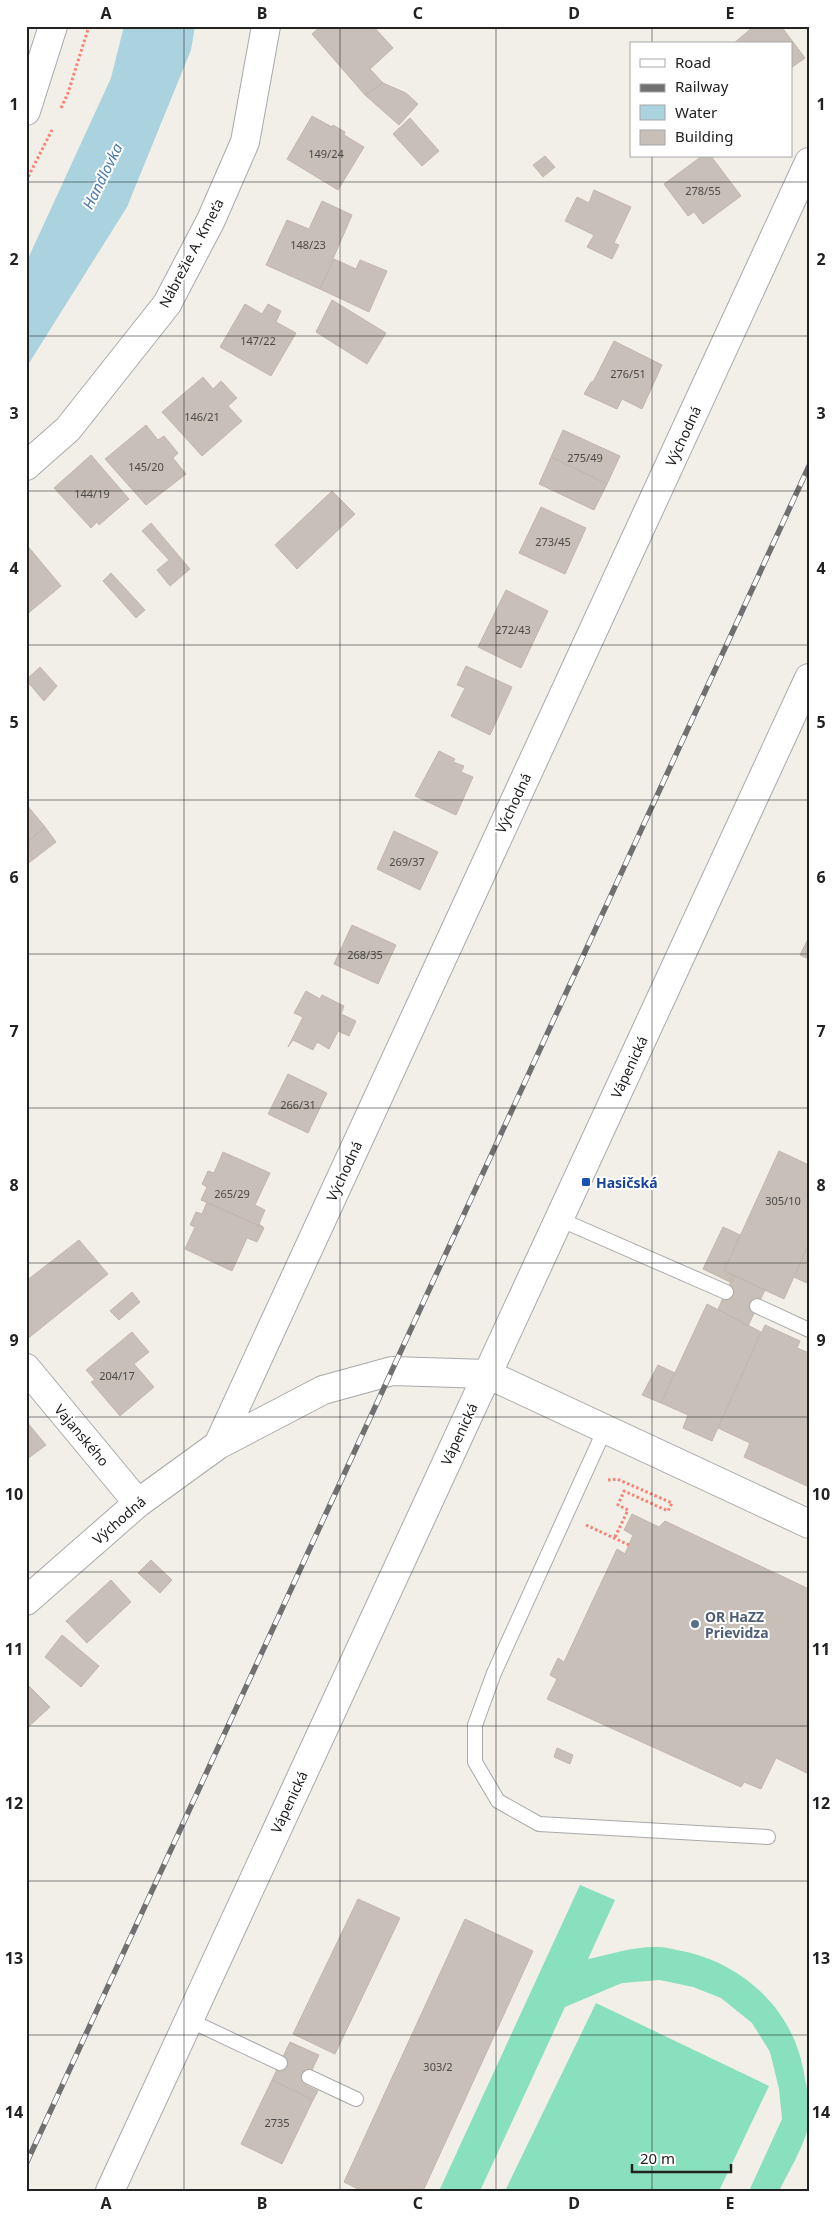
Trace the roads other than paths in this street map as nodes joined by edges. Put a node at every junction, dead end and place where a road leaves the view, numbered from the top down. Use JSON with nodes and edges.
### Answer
{"nodes":[{"id":1,"x":53,"y":26,"type":"edge"},
{"id":2,"x":266,"y":26,"type":"edge"},
{"id":3,"x":26,"y":111,"type":"edge"},
{"id":4,"x":809,"y":162,"type":"edge"},
{"id":5,"x":26,"y":466,"type":"edge"},
{"id":6,"x":809,"y":678,"type":"edge"},
{"id":7,"x":559,"y":1218,"type":"junction"},
{"id":8,"x":726,"y":1292,"type":"dead end"},
{"id":9,"x":757,"y":1306,"type":"dead end"},
{"id":10,"x":809,"y":1330,"type":"edge"},
{"id":11,"x":26,"y":1368,"type":"edge"},
{"id":12,"x":487,"y":1374,"type":"junction"},
{"id":13,"x":605,"y":1429,"type":"junction"},
{"id":14,"x":218,"y":1445,"type":"junction"},
{"id":15,"x":138,"y":1502,"type":"junction"},
{"id":16,"x":809,"y":1524,"type":"edge"},
{"id":17,"x":26,"y":1601,"type":"edge"},
{"id":18,"x":768,"y":1837,"type":"dead end"},
{"id":19,"x":189,"y":2020,"type":"junction"},
{"id":20,"x":280,"y":2063,"type":"dead end"},
{"id":21,"x":309,"y":2077,"type":"dead end"},
{"id":22,"x":356,"y":2099,"type":"dead end"},
{"id":23,"x":110,"y":2191,"type":"edge"}],
"edges":[{"from":1,"to":3,"type":"street"},
{"from":2,"to":5,"type":"street","name":"Nábrežie A. Kmeťa"},
{"from":4,"to":14,"type":"street","name":"Východná"},
{"from":6,"to":7,"type":"street","name":"Vápenická"},
{"from":7,"to":8,"type":"lane"},
{"from":7,"to":12,"type":"street","name":"Vápenická"},
{"from":9,"to":10,"type":"lane"},
{"from":11,"to":15,"type":"street","name":"Vajanského"},
{"from":12,"to":13,"type":"street"},
{"from":12,"to":14,"type":"street","name":"Východná"},
{"from":12,"to":19,"type":"street","name":"Vápenická"},
{"from":13,"to":16,"type":"street"},
{"from":13,"to":18,"type":"lane"},
{"from":14,"to":15,"type":"street","name":"Východná"},
{"from":15,"to":17,"type":"street","name":"Východná"},
{"from":19,"to":20,"type":"lane"},
{"from":19,"to":23,"type":"street","name":"Vápenická"},
{"from":21,"to":22,"type":"lane"}]}
